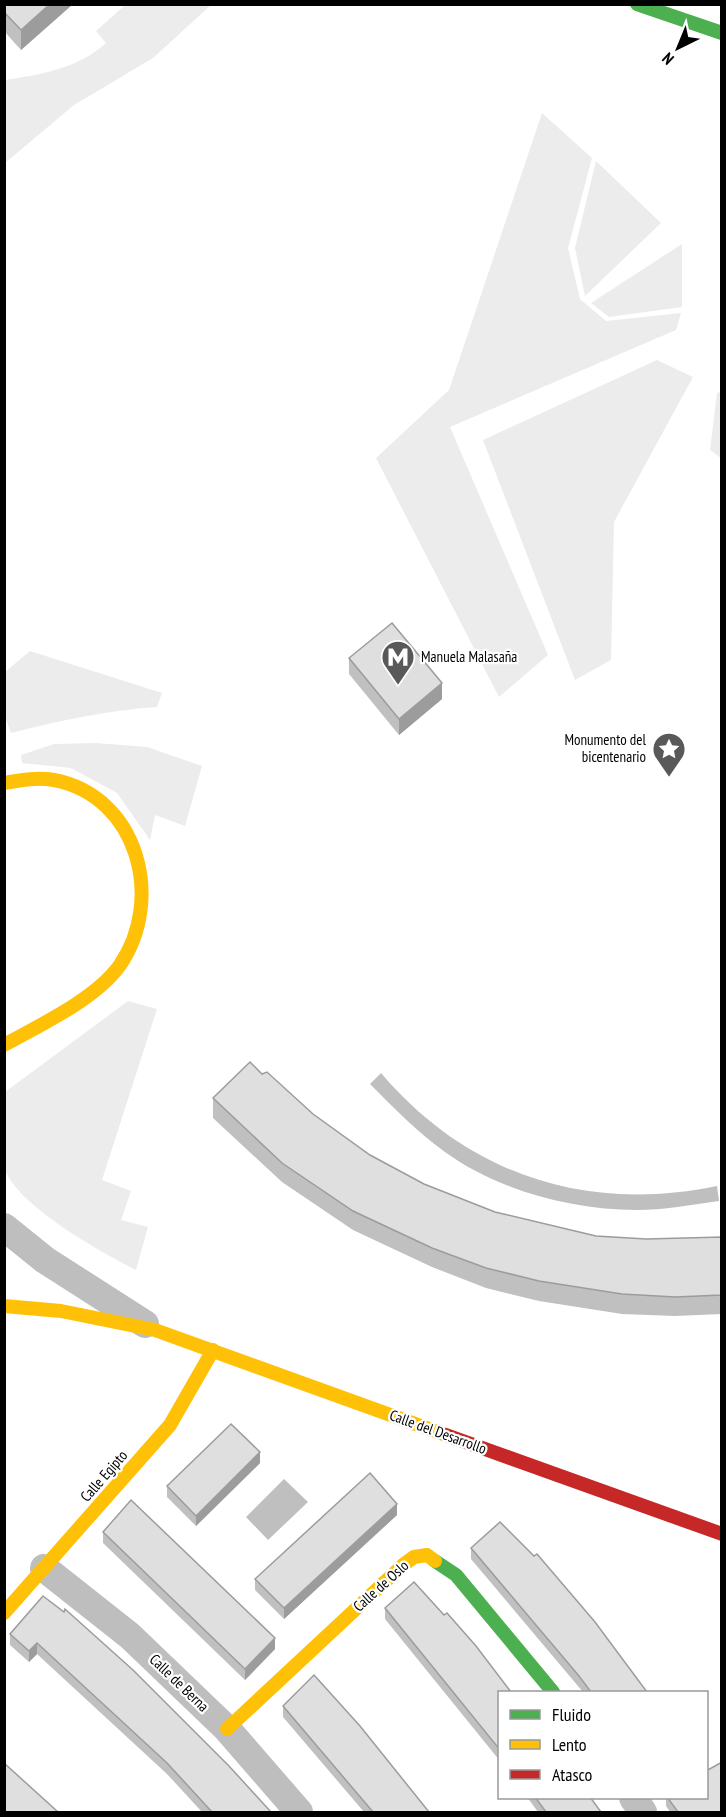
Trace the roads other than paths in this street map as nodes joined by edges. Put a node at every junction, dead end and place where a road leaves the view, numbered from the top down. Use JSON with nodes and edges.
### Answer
{"nodes":[{"id":1,"x":637,"y":4,"type":"edge"},
{"id":2,"x":722,"y":33,"type":"edge"},
{"id":3,"x":4,"y":783,"type":"edge"},
{"id":4,"x":4,"y":1045,"type":"edge"},
{"id":5,"x":4,"y":1227,"type":"edge"},
{"id":6,"x":4,"y":1306,"type":"edge"},
{"id":7,"x":155,"y":1330,"type":"junction"},
{"id":8,"x":213,"y":1350,"type":"junction"},
{"id":9,"x":722,"y":1534,"type":"edge"},
{"id":10,"x":44,"y":1568,"type":"junction"},
{"id":11,"x":4,"y":1613,"type":"edge"},
{"id":12,"x":552,"y":1691,"type":"edge"},
{"id":13,"x":227,"y":1729,"type":"junction"},
{"id":14,"x":634,"y":1799,"type":"edge"},
{"id":15,"x":299,"y":1812,"type":"edge"},
{"id":16,"x":644,"y":1812,"type":"edge"}],
"edges":[{"from":1,"to":2,"type":"street"},
{"from":3,"to":4,"type":"street"},
{"from":5,"to":7,"type":"street","name":"Calle del Desarrollo"},
{"from":6,"to":7,"type":"street","name":"Calle del Desarrollo"},
{"from":7,"to":8,"type":"street","name":"Calle del Desarrollo"},
{"from":8,"to":9,"type":"street","name":"Calle del Desarrollo"},
{"from":8,"to":10,"type":"street","name":"Calle Egipto"},
{"from":10,"to":11,"type":"street","name":"Calle Egipto"},
{"from":10,"to":13,"type":"street","name":"Calle de Berna"},
{"from":12,"to":13,"type":"street","name":"Calle de Oslo"},
{"from":13,"to":15,"type":"street","name":"Calle de Berna"},
{"from":14,"to":16,"type":"street"}]}
